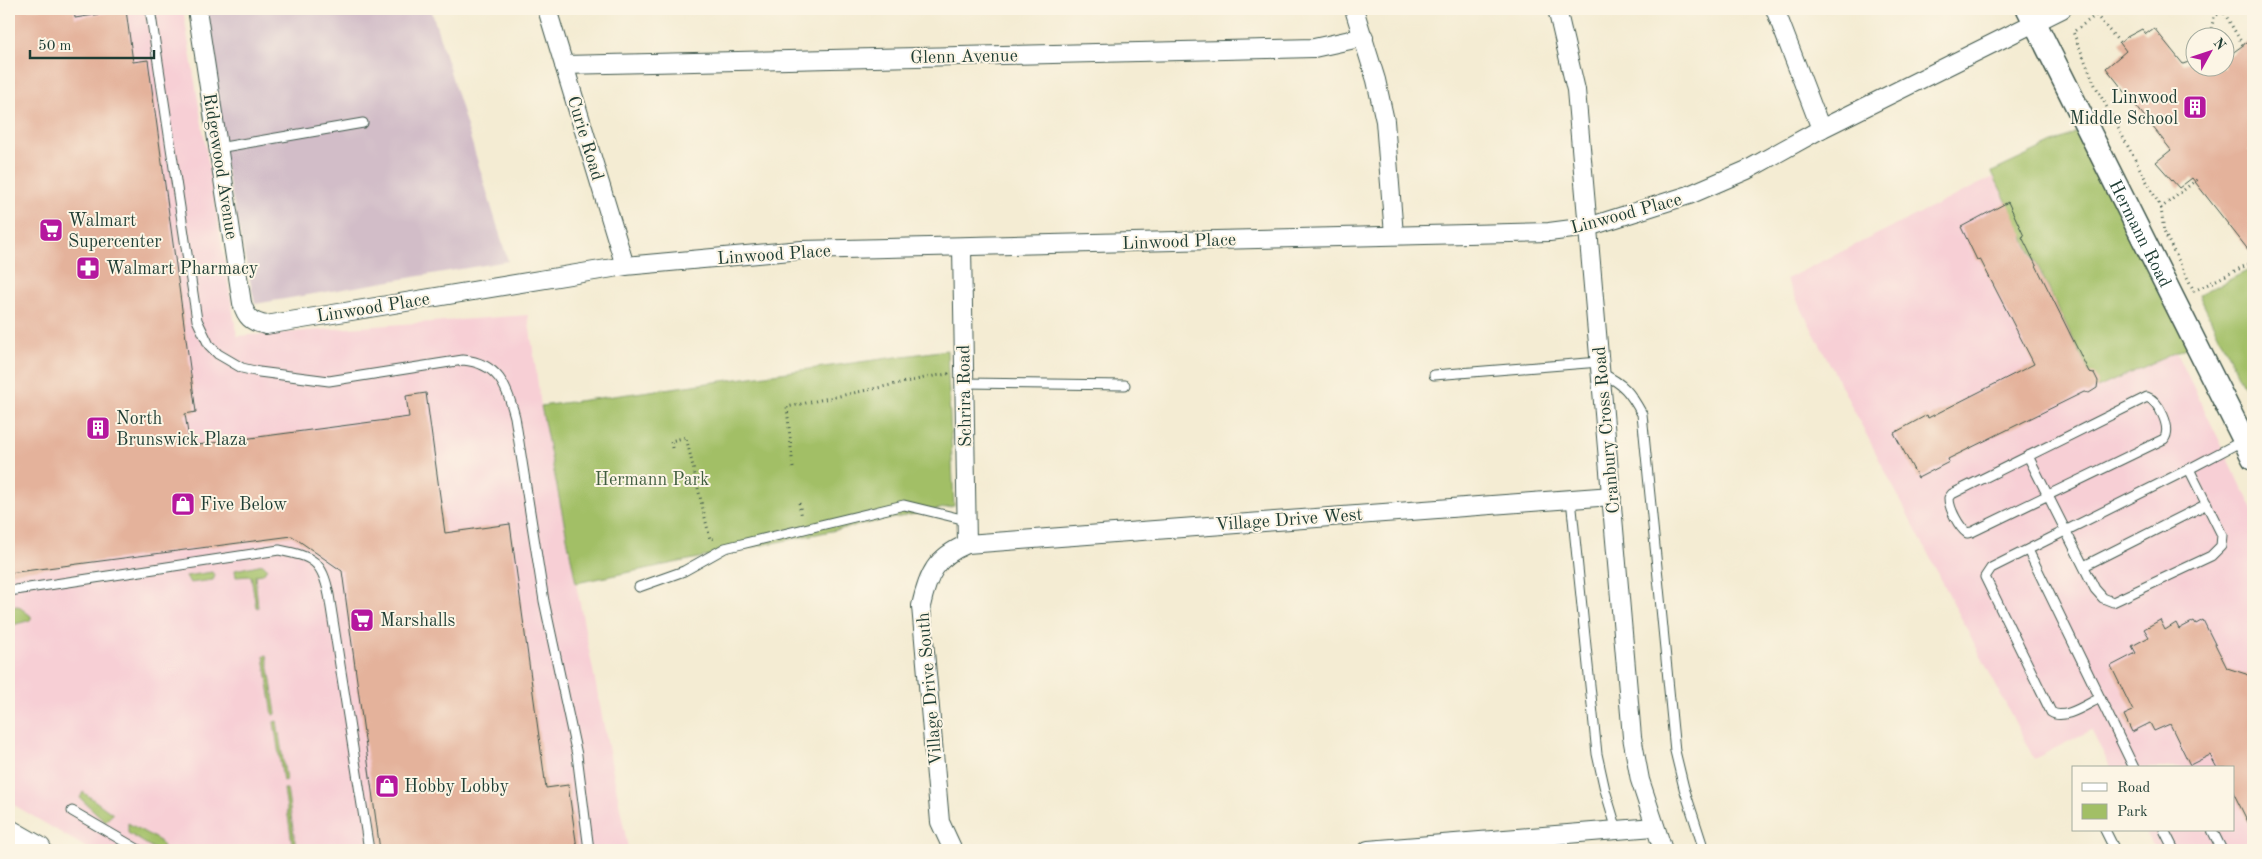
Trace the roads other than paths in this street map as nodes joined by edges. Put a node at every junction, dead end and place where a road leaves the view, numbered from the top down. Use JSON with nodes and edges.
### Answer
{"nodes":[{"id":1,"x":150,"y":9,"type":"edge"},
{"id":2,"x":197,"y":9,"type":"edge"},
{"id":3,"x":548,"y":9,"type":"edge"},
{"id":4,"x":1354,"y":9,"type":"edge"},
{"id":5,"x":1557,"y":9,"type":"edge"},
{"id":6,"x":1775,"y":9,"type":"edge"},
{"id":7,"x":2062,"y":9,"type":"edge"},
{"id":8,"x":2032,"y":16,"type":"edge"},
{"id":9,"x":1364,"y":38,"type":"junction"},
{"id":10,"x":564,"y":65,"type":"junction"},
{"id":11,"x":363,"y":123,"type":"dead end"},
{"id":12,"x":1822,"y":129,"type":"junction"},
{"id":13,"x":218,"y":148,"type":"junction"},
{"id":14,"x":1588,"y":227,"type":"junction"},
{"id":15,"x":1394,"y":235,"type":"junction"},
{"id":16,"x":962,"y":247,"type":"junction"},
{"id":17,"x":625,"y":266,"type":"junction"},
{"id":18,"x":251,"y":321,"type":"joint"},
{"id":19,"x":1600,"y":368,"type":"junction"},
{"id":20,"x":1434,"y":375,"type":"dead end"},
{"id":21,"x":956,"y":384,"type":"junction"},
{"id":22,"x":1125,"y":385,"type":"dead end"},
{"id":23,"x":2249,"y":449,"type":"edge"},
{"id":24,"x":2028,"y":456,"type":"junction"},
{"id":25,"x":2190,"y":469,"type":"junction"},
{"id":26,"x":1612,"y":496,"type":"junction"},
{"id":27,"x":2048,"y":496,"type":"junction"},
{"id":28,"x":1571,"y":499,"type":"junction"},
{"id":29,"x":2207,"y":504,"type":"junction"},
{"id":30,"x":966,"y":520,"type":"junction"},
{"id":31,"x":2066,"y":531,"type":"junction"},
{"id":32,"x":967,"y":544,"type":"junction"},
{"id":33,"x":2028,"y":550,"type":"junction"},
{"id":34,"x":2084,"y":566,"type":"junction"},
{"id":35,"x":639,"y":587,"type":"dead end"},
{"id":36,"x":9,"y":591,"type":"edge"},
{"id":37,"x":2100,"y":698,"type":"junction"},
{"id":38,"x":2133,"y":766,"type":"edge"},
{"id":39,"x":72,"y":811,"type":"dead end"},
{"id":40,"x":1654,"y":828,"type":"junction"},
{"id":41,"x":1617,"y":830,"type":"junction"},
{"id":42,"x":2107,"y":832,"type":"edge"},
{"id":43,"x":2165,"y":832,"type":"edge"},
{"id":44,"x":2213,"y":832,"type":"edge"},
{"id":45,"x":9,"y":834,"type":"edge"},
{"id":46,"x":37,"y":850,"type":"edge"},
{"id":47,"x":140,"y":850,"type":"edge"},
{"id":48,"x":369,"y":850,"type":"edge"},
{"id":49,"x":589,"y":850,"type":"edge"},
{"id":50,"x":953,"y":850,"type":"edge"},
{"id":51,"x":1368,"y":850,"type":"edge"},
{"id":52,"x":1663,"y":850,"type":"edge"},
{"id":53,"x":1704,"y":850,"type":"edge"},
{"id":54,"x":2116,"y":850,"type":"edge"},
{"id":55,"x":2174,"y":850,"type":"edge"},
{"id":56,"x":2222,"y":850,"type":"edge"}],
"edges":[{"from":1,"to":49,"type":"lane"},
{"from":2,"to":13,"type":"street","name":"Ridgewood Avenue"},
{"from":3,"to":10,"type":"street","name":"Curie Road"},
{"from":4,"to":9,"type":"street"},
{"from":5,"to":14,"type":"street","name":"Cranbury Cross Road"},
{"from":6,"to":12,"type":"street"},
{"from":7,"to":8,"type":"street","name":"Linwood Place"},
{"from":8,"to":12,"type":"street","name":"Linwood Place"},
{"from":8,"to":23,"type":"street","name":"Hermann Road"},
{"from":9,"to":10,"type":"street","name":"Glenn Avenue"},
{"from":9,"to":15,"type":"street"},
{"from":10,"to":17,"type":"street","name":"Curie Road"},
{"from":11,"to":13,"type":"lane"},
{"from":12,"to":14,"type":"street","name":"Linwood Place"},
{"from":13,"to":18,"type":"street","name":"Ridgewood Avenue"},
{"from":14,"to":15,"type":"street","name":"Linwood Place"},
{"from":14,"to":19,"type":"street","name":"Cranbury Cross Road"},
{"from":15,"to":16,"type":"street","name":"Linwood Place"},
{"from":16,"to":17,"type":"street","name":"Linwood Place"},
{"from":16,"to":21,"type":"street","name":"Schrira Road"},
{"from":17,"to":18,"type":"street","name":"Linwood Place"},
{"from":19,"to":20,"type":"lane"},
{"from":19,"to":26,"type":"street","name":"Cranbury Cross Road"},
{"from":19,"to":53,"type":"lane"},
{"from":21,"to":22,"type":"lane"},
{"from":21,"to":30,"type":"street","name":"Schrira Road"},
{"from":23,"to":25,"type":"lane"},
{"from":24,"to":27,"type":"lane"},
{"from":24,"to":27,"type":"lane"},
{"from":24,"to":27,"type":"lane"},
{"from":25,"to":29,"type":"lane"},
{"from":25,"to":31,"type":"lane"},
{"from":26,"to":28,"type":"street","name":"Village Drive West"},
{"from":26,"to":40,"type":"street","name":"Cranbury Cross Road"},
{"from":27,"to":31,"type":"lane"},
{"from":28,"to":32,"type":"street","name":"Village Drive West"},
{"from":28,"to":41,"type":"lane"},
{"from":29,"to":34,"type":"lane"},
{"from":29,"to":34,"type":"lane"},
{"from":30,"to":32,"type":"street","name":"Schrira Road"},
{"from":30,"to":35,"type":"lane"},
{"from":31,"to":33,"type":"lane"},
{"from":31,"to":34,"type":"lane"},
{"from":32,"to":50,"type":"street","name":"Village Drive South"},
{"from":33,"to":37,"type":"lane"},
{"from":33,"to":37,"type":"lane"},
{"from":36,"to":48,"type":"lane"},
{"from":37,"to":38,"type":"lane"},
{"from":39,"to":47,"type":"lane"},
{"from":40,"to":41,"type":"street"},
{"from":40,"to":52,"type":"street","name":"Cranbury Cross Road"},
{"from":41,"to":51,"type":"street"},
{"from":42,"to":54,"type":"lane"},
{"from":43,"to":55,"type":"lane"},
{"from":44,"to":56,"type":"lane"},
{"from":45,"to":46,"type":"highway"}]}
